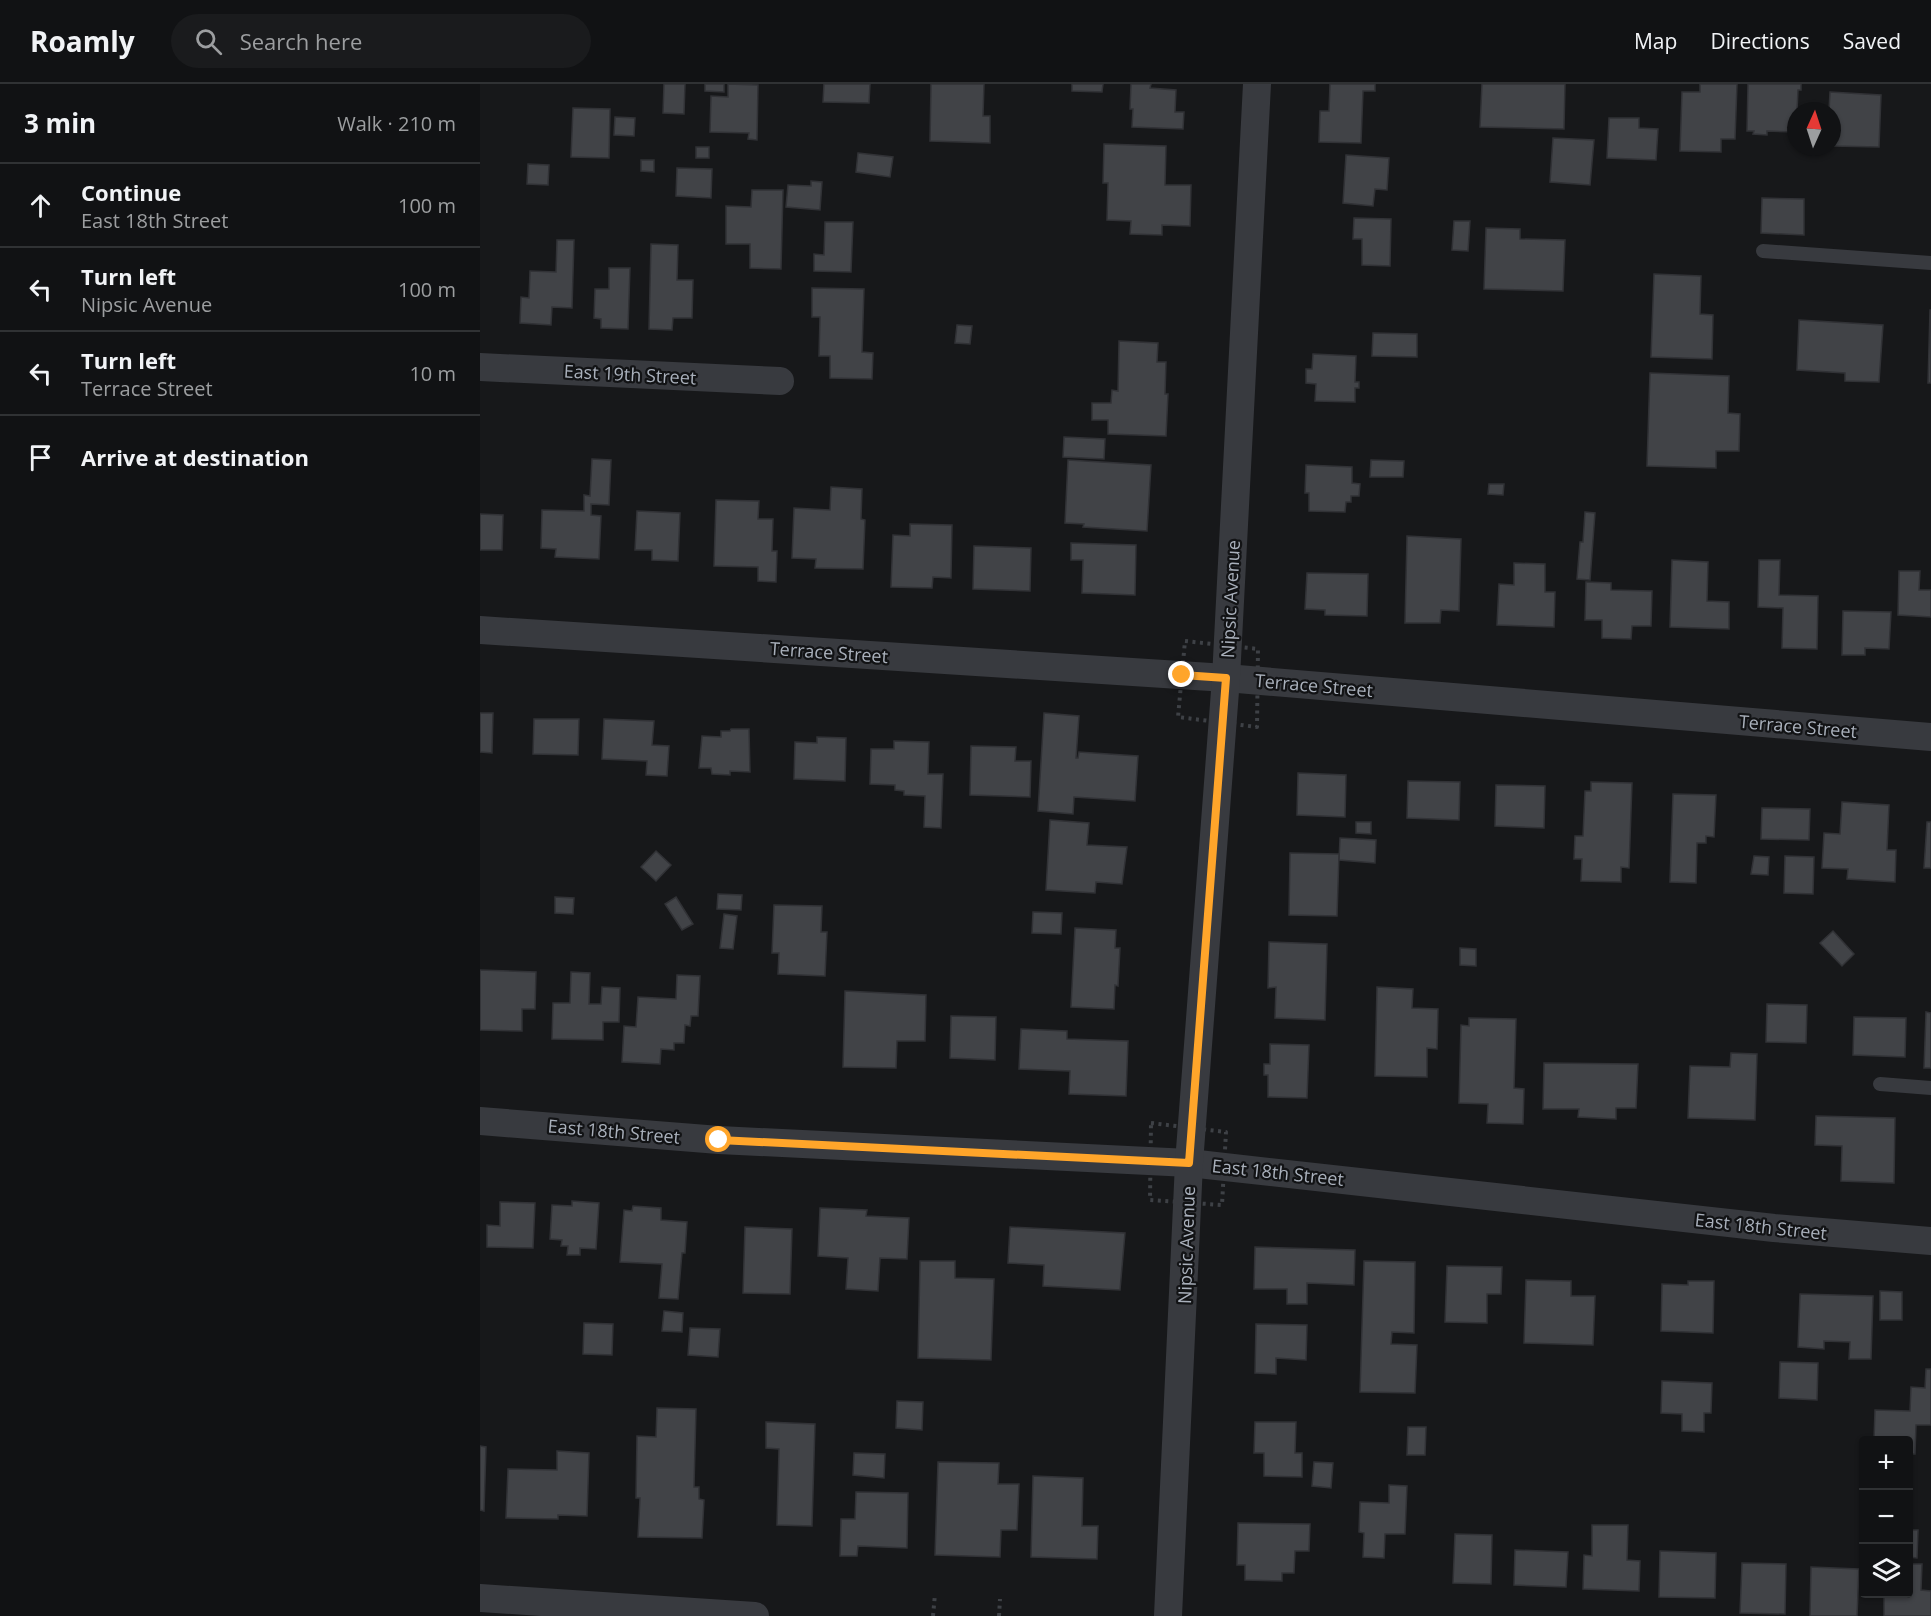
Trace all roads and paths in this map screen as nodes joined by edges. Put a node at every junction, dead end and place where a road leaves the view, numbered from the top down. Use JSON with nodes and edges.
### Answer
{"nodes":[{"id":1,"x":1257,"y":84,"type":"edge"},
{"id":2,"x":1763,"y":250,"type":"dead end"},
{"id":3,"x":1931,"y":263,"type":"edge"},
{"id":4,"x":480,"y":367,"type":"edge"},
{"id":5,"x":780,"y":381,"type":"dead end"},
{"id":6,"x":480,"y":630,"type":"edge"},
{"id":7,"x":1226,"y":678,"type":"junction"},
{"id":8,"x":1931,"y":737,"type":"edge"},
{"id":9,"x":1880,"y":1084,"type":"dead end"},
{"id":10,"x":1931,"y":1088,"type":"edge"},
{"id":11,"x":480,"y":1121,"type":"edge"},
{"id":12,"x":1189,"y":1163,"type":"junction"},
{"id":13,"x":1931,"y":1241,"type":"edge"},
{"id":14,"x":935,"y":1594,"type":"dead end"},
{"id":15,"x":480,"y":1598,"type":"edge"},
{"id":16,"x":1000,"y":1599,"type":"dead end"},
{"id":17,"x":756,"y":1616,"type":"edge"},
{"id":18,"x":933,"y":1616,"type":"edge"},
{"id":19,"x":999,"y":1616,"type":"edge"},
{"id":20,"x":1168,"y":1616,"type":"edge"}],
"edges":[{"from":1,"to":7,"type":"street","name":"Nipsic Avenue"},
{"from":2,"to":3,"type":"lane"},
{"from":4,"to":5,"type":"street","name":"East 19th Street"},
{"from":6,"to":7,"type":"street","name":"Terrace Street"},
{"from":7,"to":8,"type":"street","name":"Terrace Street"},
{"from":7,"to":12,"type":"street","name":"Nipsic Avenue"},
{"from":9,"to":10,"type":"lane"},
{"from":11,"to":12,"type":"street","name":"East 18th Street"},
{"from":12,"to":13,"type":"street","name":"East 18th Street"},
{"from":12,"to":20,"type":"street","name":"Nipsic Avenue"},
{"from":14,"to":18,"type":"path"},
{"from":15,"to":17,"type":"street"},
{"from":16,"to":19,"type":"path"}]}
